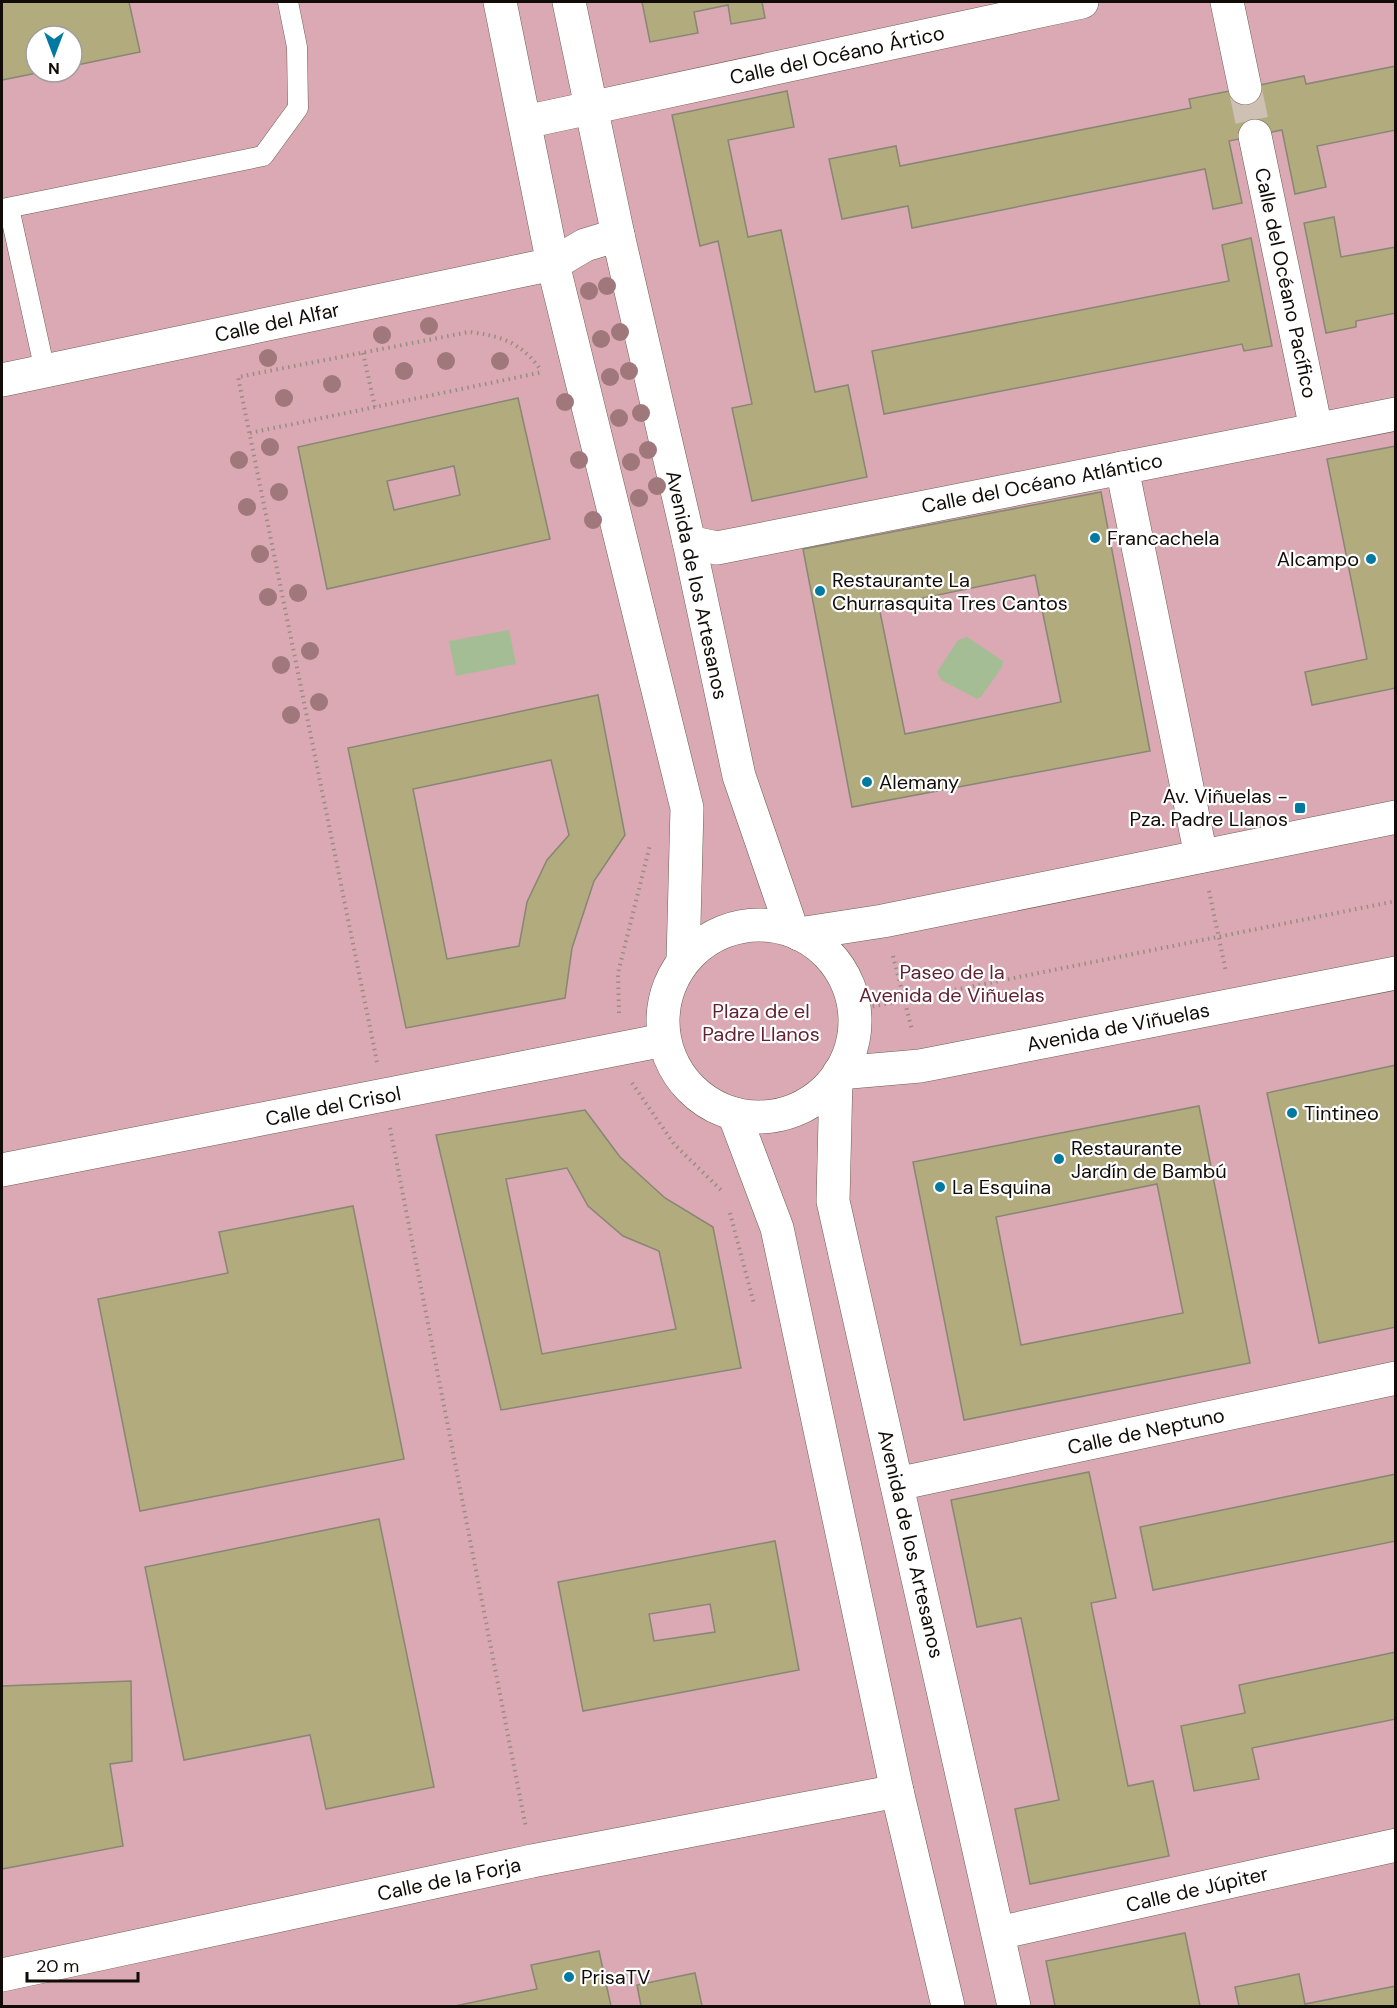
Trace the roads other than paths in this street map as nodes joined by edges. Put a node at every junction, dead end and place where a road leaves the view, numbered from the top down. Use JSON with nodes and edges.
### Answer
{"nodes":[{"id":1,"x":288,"y":2,"type":"edge"},
{"id":2,"x":500,"y":2,"type":"edge"},
{"id":3,"x":569,"y":2,"type":"edge"},
{"id":4,"x":1082,"y":2,"type":"edge"},
{"id":5,"x":1227,"y":2,"type":"edge"},
{"id":6,"x":1245,"y":88,"type":"tunnel mouth"},
{"id":7,"x":593,"y":109,"type":"junction"},
{"id":8,"x":525,"y":122,"type":"junction"},
{"id":9,"x":1255,"y":136,"type":"tunnel mouth"},
{"id":10,"x":5,"y":208,"type":"edge"},
{"id":11,"x":618,"y":235,"type":"junction"},
{"id":12,"x":553,"y":264,"type":"junction"},
{"id":13,"x":45,"y":371,"type":"junction"},
{"id":14,"x":2,"y":380,"type":"edge"},
{"id":15,"x":1395,"y":414,"type":"edge"},
{"id":16,"x":1316,"y":429,"type":"junction"},
{"id":17,"x":1122,"y":468,"type":"junction"},
{"id":18,"x":689,"y":542,"type":"junction"},
{"id":19,"x":1395,"y":817,"type":"edge"},
{"id":20,"x":1201,"y":856,"type":"junction"},
{"id":21,"x":795,"y":932,"type":"junction"},
{"id":22,"x":683,"y":960,"type":"junction"},
{"id":23,"x":1395,"y":973,"type":"edge"},
{"id":24,"x":664,"y":1040,"type":"junction"},
{"id":25,"x":838,"y":1076,"type":"junction"},
{"id":26,"x":734,"y":1114,"type":"junction"},
{"id":27,"x":2,"y":1170,"type":"edge"},
{"id":28,"x":1395,"y":1378,"type":"edge"},
{"id":29,"x":897,"y":1484,"type":"junction"},
{"id":30,"x":897,"y":1791,"type":"junction"},
{"id":31,"x":1395,"y":1845,"type":"edge"},
{"id":32,"x":998,"y":1933,"type":"junction"},
{"id":33,"x":2,"y":1975,"type":"edge"},
{"id":34,"x":948,"y":2007,"type":"edge"},
{"id":35,"x":1014,"y":2007,"type":"edge"}],
"edges":[{"from":1,"to":10,"type":"lane"},
{"from":2,"to":8,"type":"street"},
{"from":3,"to":7,"type":"street","name":"Avenida de los Artesanos"},
{"from":4,"to":7,"type":"street","name":"Calle del Océano Ártico"},
{"from":5,"to":6,"type":"street"},
{"from":7,"to":8,"type":"street"},
{"from":7,"to":11,"type":"street","name":"Avenida de los Artesanos"},
{"from":8,"to":12,"type":"street"},
{"from":9,"to":16,"type":"street","name":"Calle del Océano Pacífico"},
{"from":10,"to":13,"type":"lane"},
{"from":11,"to":12,"type":"street"},
{"from":11,"to":18,"type":"street","name":"Avenida de los Artesanos"},
{"from":12,"to":13,"type":"street","name":"Calle del Alfar"},
{"from":12,"to":22,"type":"street"},
{"from":13,"to":14,"type":"street","name":"Calle del Alfar"},
{"from":15,"to":16,"type":"street","name":"Calle del Océano Atlántico"},
{"from":16,"to":17,"type":"street","name":"Calle del Océano Atlántico"},
{"from":17,"to":18,"type":"street","name":"Calle del Océano Atlántico"},
{"from":17,"to":20,"type":"street"},
{"from":18,"to":21,"type":"street","name":"Avenida de los Artesanos"},
{"from":19,"to":20,"type":"street"},
{"from":20,"to":21,"type":"street"},
{"from":21,"to":22,"type":"street"},
{"from":21,"to":25,"type":"street"},
{"from":22,"to":24,"type":"street"},
{"from":23,"to":25,"type":"street","name":"Avenida de Viñuelas"},
{"from":24,"to":26,"type":"street"},
{"from":24,"to":27,"type":"street","name":"Calle del Crisol"},
{"from":25,"to":26,"type":"street"},
{"from":25,"to":29,"type":"street","name":"Avenida de los Artesanos"},
{"from":26,"to":30,"type":"street"},
{"from":28,"to":29,"type":"street","name":"Calle de Neptuno"},
{"from":29,"to":32,"type":"street","name":"Avenida de los Artesanos"},
{"from":30,"to":33,"type":"street","name":"Calle de la Forja"},
{"from":30,"to":34,"type":"street"},
{"from":31,"to":32,"type":"street","name":"Calle de Júpiter"},
{"from":32,"to":35,"type":"street","name":"Avenida de los Artesanos"}]}
